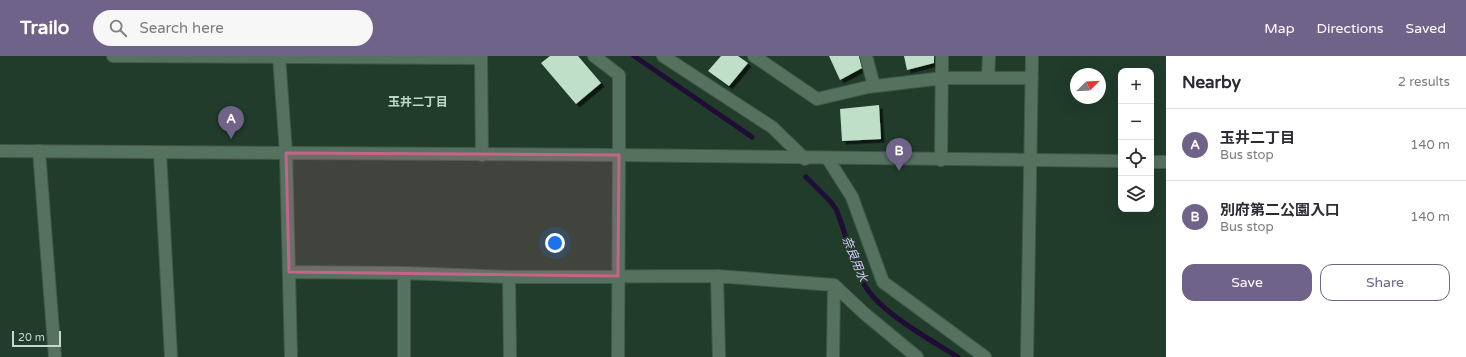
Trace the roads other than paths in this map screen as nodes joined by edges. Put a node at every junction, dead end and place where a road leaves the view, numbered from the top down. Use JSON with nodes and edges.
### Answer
{"nodes":[{"id":1,"x":113,"y":56,"type":"edge"},
{"id":2,"x":153,"y":56,"type":"edge"},
{"id":3,"x":594,"y":56,"type":"edge"},
{"id":4,"x":664,"y":56,"type":"edge"},
{"id":5,"x":754,"y":56,"type":"edge"},
{"id":6,"x":866,"y":56,"type":"edge"},
{"id":7,"x":942,"y":56,"type":"edge"},
{"id":8,"x":989,"y":56,"type":"edge"},
{"id":9,"x":1032,"y":56,"type":"edge"},
{"id":10,"x":280,"y":57,"type":"edge"},
{"id":11,"x":481,"y":57,"type":"edge"},
{"id":12,"x":942,"y":78,"type":"junction"},
{"id":13,"x":988,"y":78,"type":"junction"},
{"id":14,"x":1032,"y":78,"type":"junction"},
{"id":15,"x":874,"y":86,"type":"junction"},
{"id":16,"x":0,"y":151,"type":"edge"},
{"id":17,"x":39,"y":151,"type":"junction"},
{"id":18,"x":160,"y":153,"type":"junction"},
{"id":19,"x":286,"y":153,"type":"junction"},
{"id":20,"x":482,"y":155,"type":"junction"},
{"id":21,"x":619,"y":155,"type":"junction"},
{"id":22,"x":805,"y":159,"type":"junction"},
{"id":23,"x":828,"y":159,"type":"junction"},
{"id":24,"x":941,"y":160,"type":"junction"},
{"id":25,"x":1031,"y":161,"type":"junction"},
{"id":26,"x":1118,"y":161,"type":"edge"},
{"id":27,"x":1154,"y":162,"type":"edge"},
{"id":28,"x":1166,"y":162,"type":"edge"},
{"id":29,"x":289,"y":272,"type":"junction"},
{"id":30,"x":404,"y":273,"type":"junction"},
{"id":31,"x":618,"y":276,"type":"junction"},
{"id":32,"x":717,"y":276,"type":"junction"},
{"id":33,"x":509,"y":277,"type":"junction"},
{"id":34,"x":834,"y":285,"type":"junction"},
{"id":35,"x":55,"y":357,"type":"edge"},
{"id":36,"x":171,"y":357,"type":"edge"},
{"id":37,"x":291,"y":357,"type":"edge"},
{"id":38,"x":404,"y":357,"type":"edge"},
{"id":39,"x":510,"y":357,"type":"edge"},
{"id":40,"x":618,"y":357,"type":"edge"},
{"id":41,"x":719,"y":357,"type":"edge"},
{"id":42,"x":833,"y":357,"type":"edge"},
{"id":43,"x":917,"y":357,"type":"edge"},
{"id":44,"x":985,"y":357,"type":"edge"},
{"id":45,"x":1027,"y":357,"type":"edge"}],
"edges":[{"from":1,"to":2,"type":"street"},
{"from":2,"to":10,"type":"street"},
{"from":3,"to":21,"type":"street"},
{"from":4,"to":22,"type":"street"},
{"from":5,"to":15,"type":"street"},
{"from":6,"to":15,"type":"street"},
{"from":7,"to":12,"type":"street"},
{"from":8,"to":13,"type":"street"},
{"from":9,"to":14,"type":"street"},
{"from":10,"to":11,"type":"street"},
{"from":10,"to":19,"type":"street"},
{"from":11,"to":20,"type":"street"},
{"from":12,"to":13,"type":"street"},
{"from":12,"to":15,"type":"street"},
{"from":12,"to":24,"type":"street"},
{"from":13,"to":14,"type":"street"},
{"from":14,"to":25,"type":"street"},
{"from":16,"to":17,"type":"street"},
{"from":17,"to":18,"type":"street"},
{"from":17,"to":35,"type":"street"},
{"from":18,"to":19,"type":"street"},
{"from":18,"to":36,"type":"street"},
{"from":19,"to":20,"type":"street"},
{"from":19,"to":29,"type":"street"},
{"from":20,"to":21,"type":"street"},
{"from":21,"to":22,"type":"street"},
{"from":21,"to":31,"type":"street"},
{"from":22,"to":23,"type":"street"},
{"from":23,"to":24,"type":"street"},
{"from":23,"to":44,"type":"street"},
{"from":24,"to":25,"type":"street"},
{"from":25,"to":26,"type":"street"},
{"from":25,"to":45,"type":"street"},
{"from":27,"to":28,"type":"street"},
{"from":29,"to":30,"type":"street"},
{"from":29,"to":37,"type":"street"},
{"from":30,"to":33,"type":"street"},
{"from":30,"to":38,"type":"street"},
{"from":31,"to":32,"type":"street"},
{"from":31,"to":33,"type":"street"},
{"from":31,"to":40,"type":"street"},
{"from":32,"to":34,"type":"street"},
{"from":32,"to":41,"type":"street"},
{"from":33,"to":39,"type":"street"},
{"from":34,"to":42,"type":"street"},
{"from":34,"to":43,"type":"street"}]}
